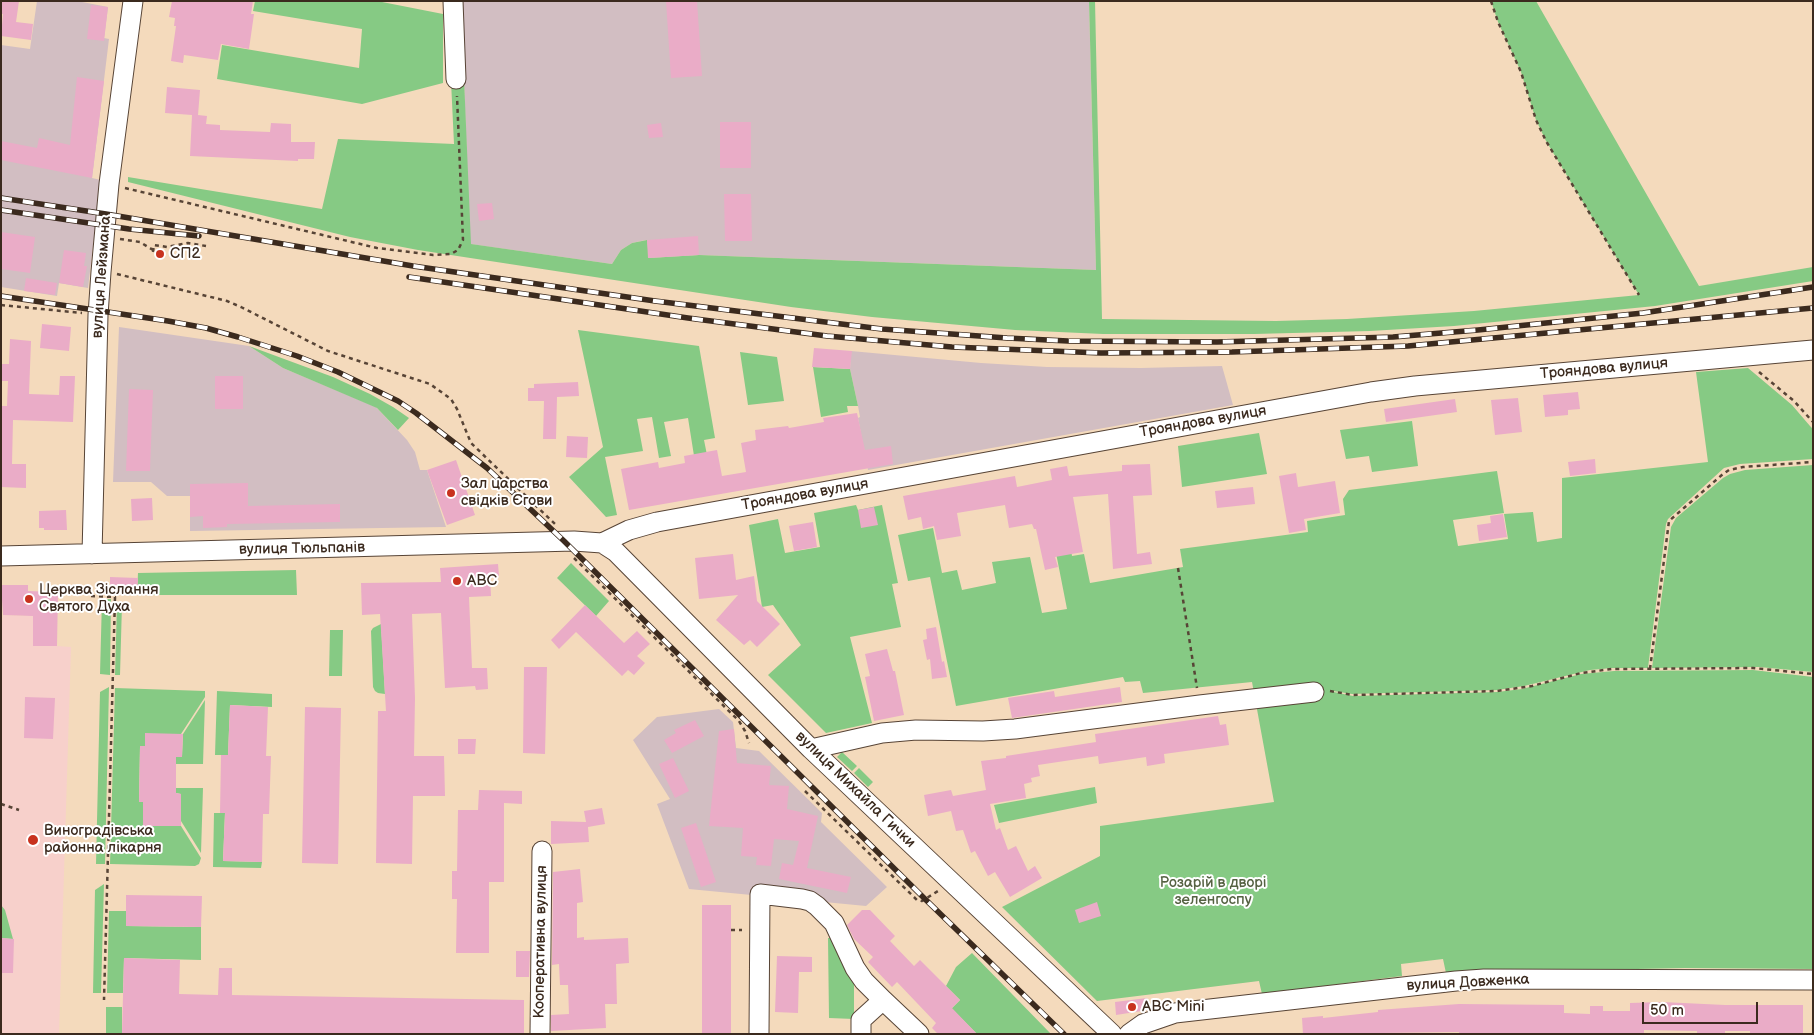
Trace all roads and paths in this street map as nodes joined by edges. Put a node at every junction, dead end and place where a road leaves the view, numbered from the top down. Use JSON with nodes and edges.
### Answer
{"nodes":[{"id":1,"x":133,"y":1,"type":"edge"},
{"id":2,"x":453,"y":1,"type":"edge"},
{"id":3,"x":1490,"y":1,"type":"edge"},
{"id":4,"x":456,"y":79,"type":"joint"},
{"id":5,"x":109,"y":184,"type":"junction"},
{"id":6,"x":104,"y":236,"type":"junction"},
{"id":7,"x":206,"y":246,"type":"dead end"},
{"id":8,"x":101,"y":270,"type":"junction"},
{"id":9,"x":1639,"y":295,"type":"dead end"},
{"id":10,"x":1,"y":305,"type":"edge"},
{"id":11,"x":98,"y":315,"type":"junction"},
{"id":12,"x":1813,"y":350,"type":"edge"},
{"id":13,"x":1740,"y":357,"type":"junction"},
{"id":14,"x":1813,"y":422,"type":"edge"},
{"id":15,"x":1813,"y":462,"type":"edge"},
{"id":16,"x":565,"y":541,"type":"junction"},
{"id":17,"x":602,"y":543,"type":"junction"},
{"id":18,"x":92,"y":554,"type":"junction"},
{"id":19,"x":1,"y":556,"type":"edge"},
{"id":20,"x":1178,"y":568,"type":"dead end"},
{"id":21,"x":91,"y":596,"type":"dead end"},
{"id":22,"x":1650,"y":669,"type":"junction"},
{"id":23,"x":1813,"y":674,"type":"edge"},
{"id":24,"x":1314,"y":692,"type":"joint"},
{"id":25,"x":1200,"y":705,"type":"junction"},
{"id":26,"x":749,"y":743,"type":"dead end"},
{"id":27,"x":811,"y":749,"type":"junction"},
{"id":28,"x":805,"y":791,"type":"dead end"},
{"id":29,"x":1,"y":804,"type":"edge"},
{"id":30,"x":19,"y":810,"type":"dead end"},
{"id":31,"x":542,"y":851,"type":"dead end"},
{"id":32,"x":952,"y":882,"type":"junction"},
{"id":33,"x":1813,"y":980,"type":"edge"},
{"id":34,"x":104,"y":1000,"type":"dead end"},
{"id":35,"x":883,"y":1000,"type":"junction"},
{"id":36,"x":540,"y":1034,"type":"edge"},
{"id":37,"x":760,"y":1034,"type":"edge"},
{"id":38,"x":861,"y":1034,"type":"edge"},
{"id":39,"x":919,"y":1034,"type":"edge"},
{"id":40,"x":1112,"y":1034,"type":"edge"},
{"id":41,"x":1129,"y":1034,"type":"edge"}],
"edges":[{"from":1,"to":5,"type":"street","name":"вулиця Лейзмана"},
{"from":2,"to":4,"type":"street"},
{"from":3,"to":9,"type":"path"},
{"from":4,"to":5,"type":"path"},
{"from":5,"to":6,"type":"street","name":"вулиця Лейзмана"},
{"from":6,"to":7,"type":"path"},
{"from":6,"to":8,"type":"street","name":"вулиця Лейзмана"},
{"from":8,"to":11,"type":"street","name":"вулиця Лейзмана"},
{"from":8,"to":16,"type":"path"},
{"from":10,"to":11,"type":"path"},
{"from":11,"to":18,"type":"street","name":"вулиця Лейзмана"},
{"from":12,"to":13,"type":"street","name":"Трояндова вулиця"},
{"from":13,"to":14,"type":"path"},
{"from":13,"to":17,"type":"street","name":"Трояндова вулиця"},
{"from":15,"to":22,"type":"path"},
{"from":16,"to":17,"type":"street","name":"вулиця Тюльпанів"},
{"from":16,"to":18,"type":"street","name":"вулиця Тюльпанів"},
{"from":16,"to":26,"type":"path"},
{"from":17,"to":27,"type":"street","name":"вулиця Михайла Гички"},
{"from":18,"to":19,"type":"street","name":"вулиця Тюльпанів"},
{"from":20,"to":25,"type":"path"},
{"from":21,"to":34,"type":"path"},
{"from":22,"to":23,"type":"path"},
{"from":22,"to":24,"type":"path"},
{"from":24,"to":25,"type":"street"},
{"from":25,"to":27,"type":"street"},
{"from":27,"to":32,"type":"street","name":"вулиця Михайла Гички"},
{"from":28,"to":32,"type":"path"},
{"from":29,"to":30,"type":"path"},
{"from":31,"to":36,"type":"street","name":"Кооперативна вулиця"},
{"from":32,"to":40,"type":"street","name":"вулиця Михайла Гички"},
{"from":33,"to":41,"type":"street","name":"вулиця Довженка"},
{"from":35,"to":37,"type":"street"},
{"from":35,"to":38,"type":"street"},
{"from":35,"to":39,"type":"street"}]}
